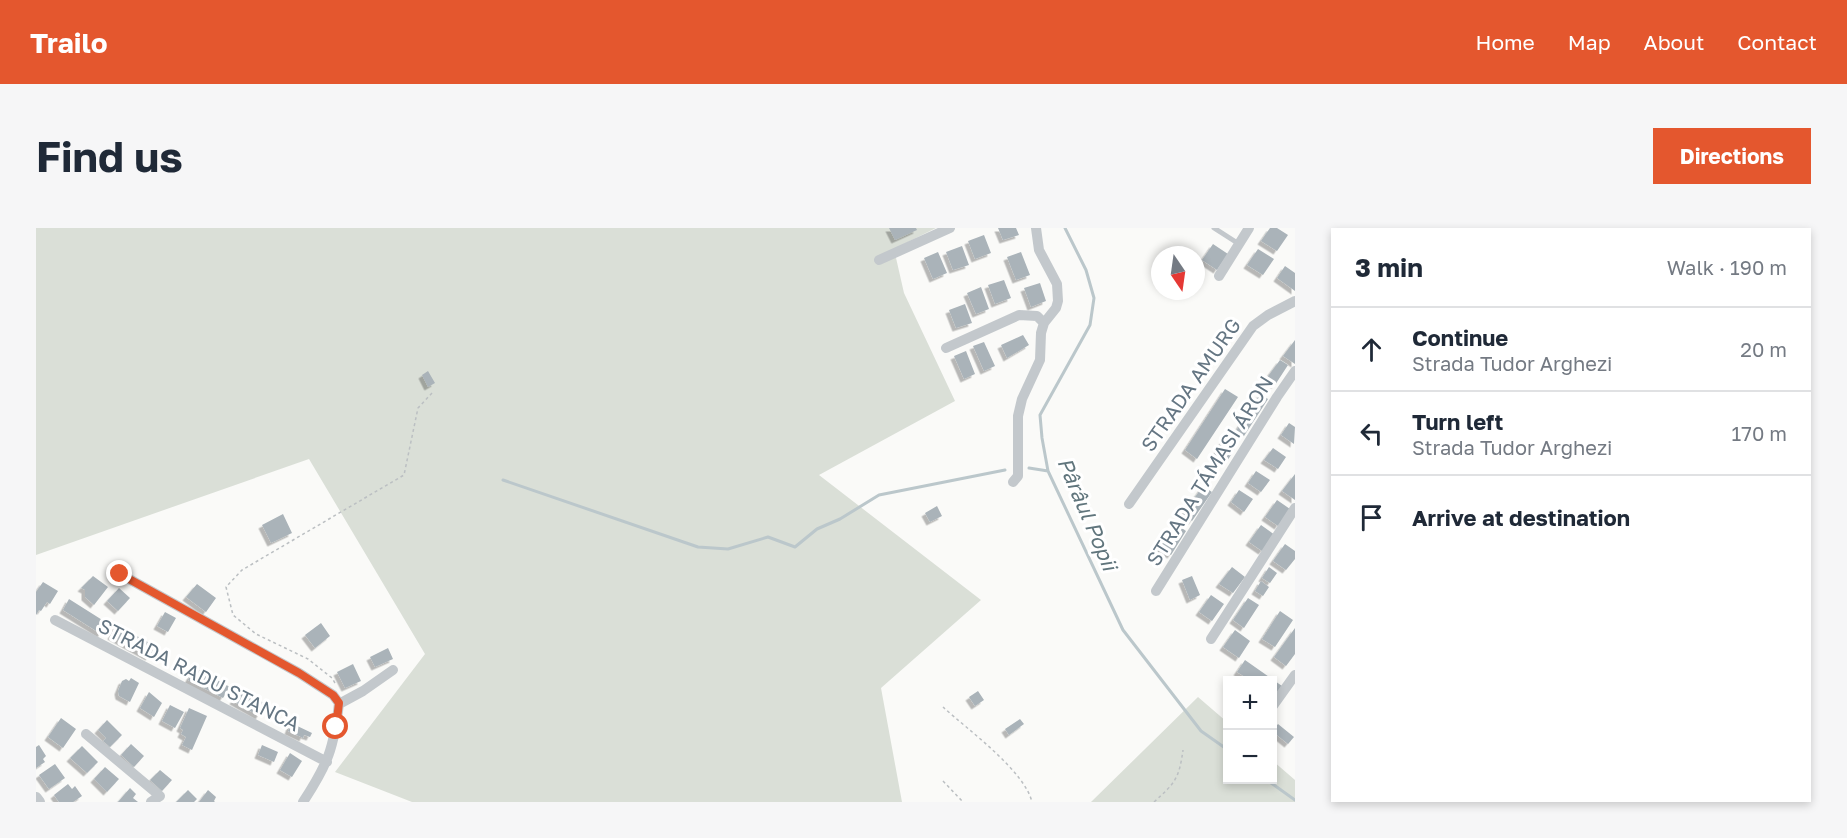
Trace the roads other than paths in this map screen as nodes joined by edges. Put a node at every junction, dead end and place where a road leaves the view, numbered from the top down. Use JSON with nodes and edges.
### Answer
{"nodes":[{"id":1,"x":950,"y":228,"type":"edge"},
{"id":2,"x":1036,"y":228,"type":"edge"},
{"id":3,"x":1214,"y":228,"type":"edge"},
{"id":4,"x":1249,"y":228,"type":"edge"},
{"id":5,"x":1239,"y":244,"type":"junction"},
{"id":6,"x":879,"y":260,"type":"dead end"},
{"id":7,"x":1219,"y":276,"type":"dead end"},
{"id":8,"x":1295,"y":302,"type":"edge"},
{"id":9,"x":1044,"y":323,"type":"junction"},
{"id":10,"x":946,"y":348,"type":"dead end"},
{"id":11,"x":1295,"y":371,"type":"edge"},
{"id":12,"x":1013,"y":482,"type":"dead end"},
{"id":13,"x":1129,"y":504,"type":"dead end"},
{"id":14,"x":1295,"y":508,"type":"edge"},
{"id":15,"x":120,"y":574,"type":"dead end"},
{"id":16,"x":1156,"y":591,"type":"dead end"},
{"id":17,"x":55,"y":620,"type":"dead end"},
{"id":18,"x":1210,"y":639,"type":"dead end"},
{"id":19,"x":393,"y":670,"type":"dead end"},
{"id":20,"x":1295,"y":675,"type":"edge"},
{"id":21,"x":1277,"y":700,"type":"edge"},
{"id":22,"x":339,"y":704,"type":"junction"},
{"id":23,"x":86,"y":734,"type":"dead end"},
{"id":24,"x":327,"y":762,"type":"junction"},
{"id":25,"x":36,"y":798,"type":"edge"},
{"id":26,"x":39,"y":802,"type":"edge"},
{"id":27,"x":151,"y":802,"type":"edge"},
{"id":28,"x":303,"y":802,"type":"edge"}],
"edges":[{"from":1,"to":6,"type":"street"},
{"from":2,"to":9,"type":"street"},
{"from":3,"to":5,"type":"lane"},
{"from":4,"to":5,"type":"street"},
{"from":5,"to":7,"type":"street"},
{"from":8,"to":13,"type":"street","name":"STRADA AMURG"},
{"from":9,"to":10,"type":"street"},
{"from":9,"to":12,"type":"street"},
{"from":11,"to":16,"type":"street","name":"STRADA TÁMASI ÁRON"},
{"from":14,"to":18,"type":"street"},
{"from":15,"to":22,"type":"street"},
{"from":17,"to":24,"type":"street","name":"STRADA RADU STANCA"},
{"from":19,"to":22,"type":"street"},
{"from":20,"to":21,"type":"street"},
{"from":22,"to":24,"type":"street"},
{"from":23,"to":27,"type":"street"},
{"from":24,"to":28,"type":"street"},
{"from":25,"to":26,"type":"street"}]}
